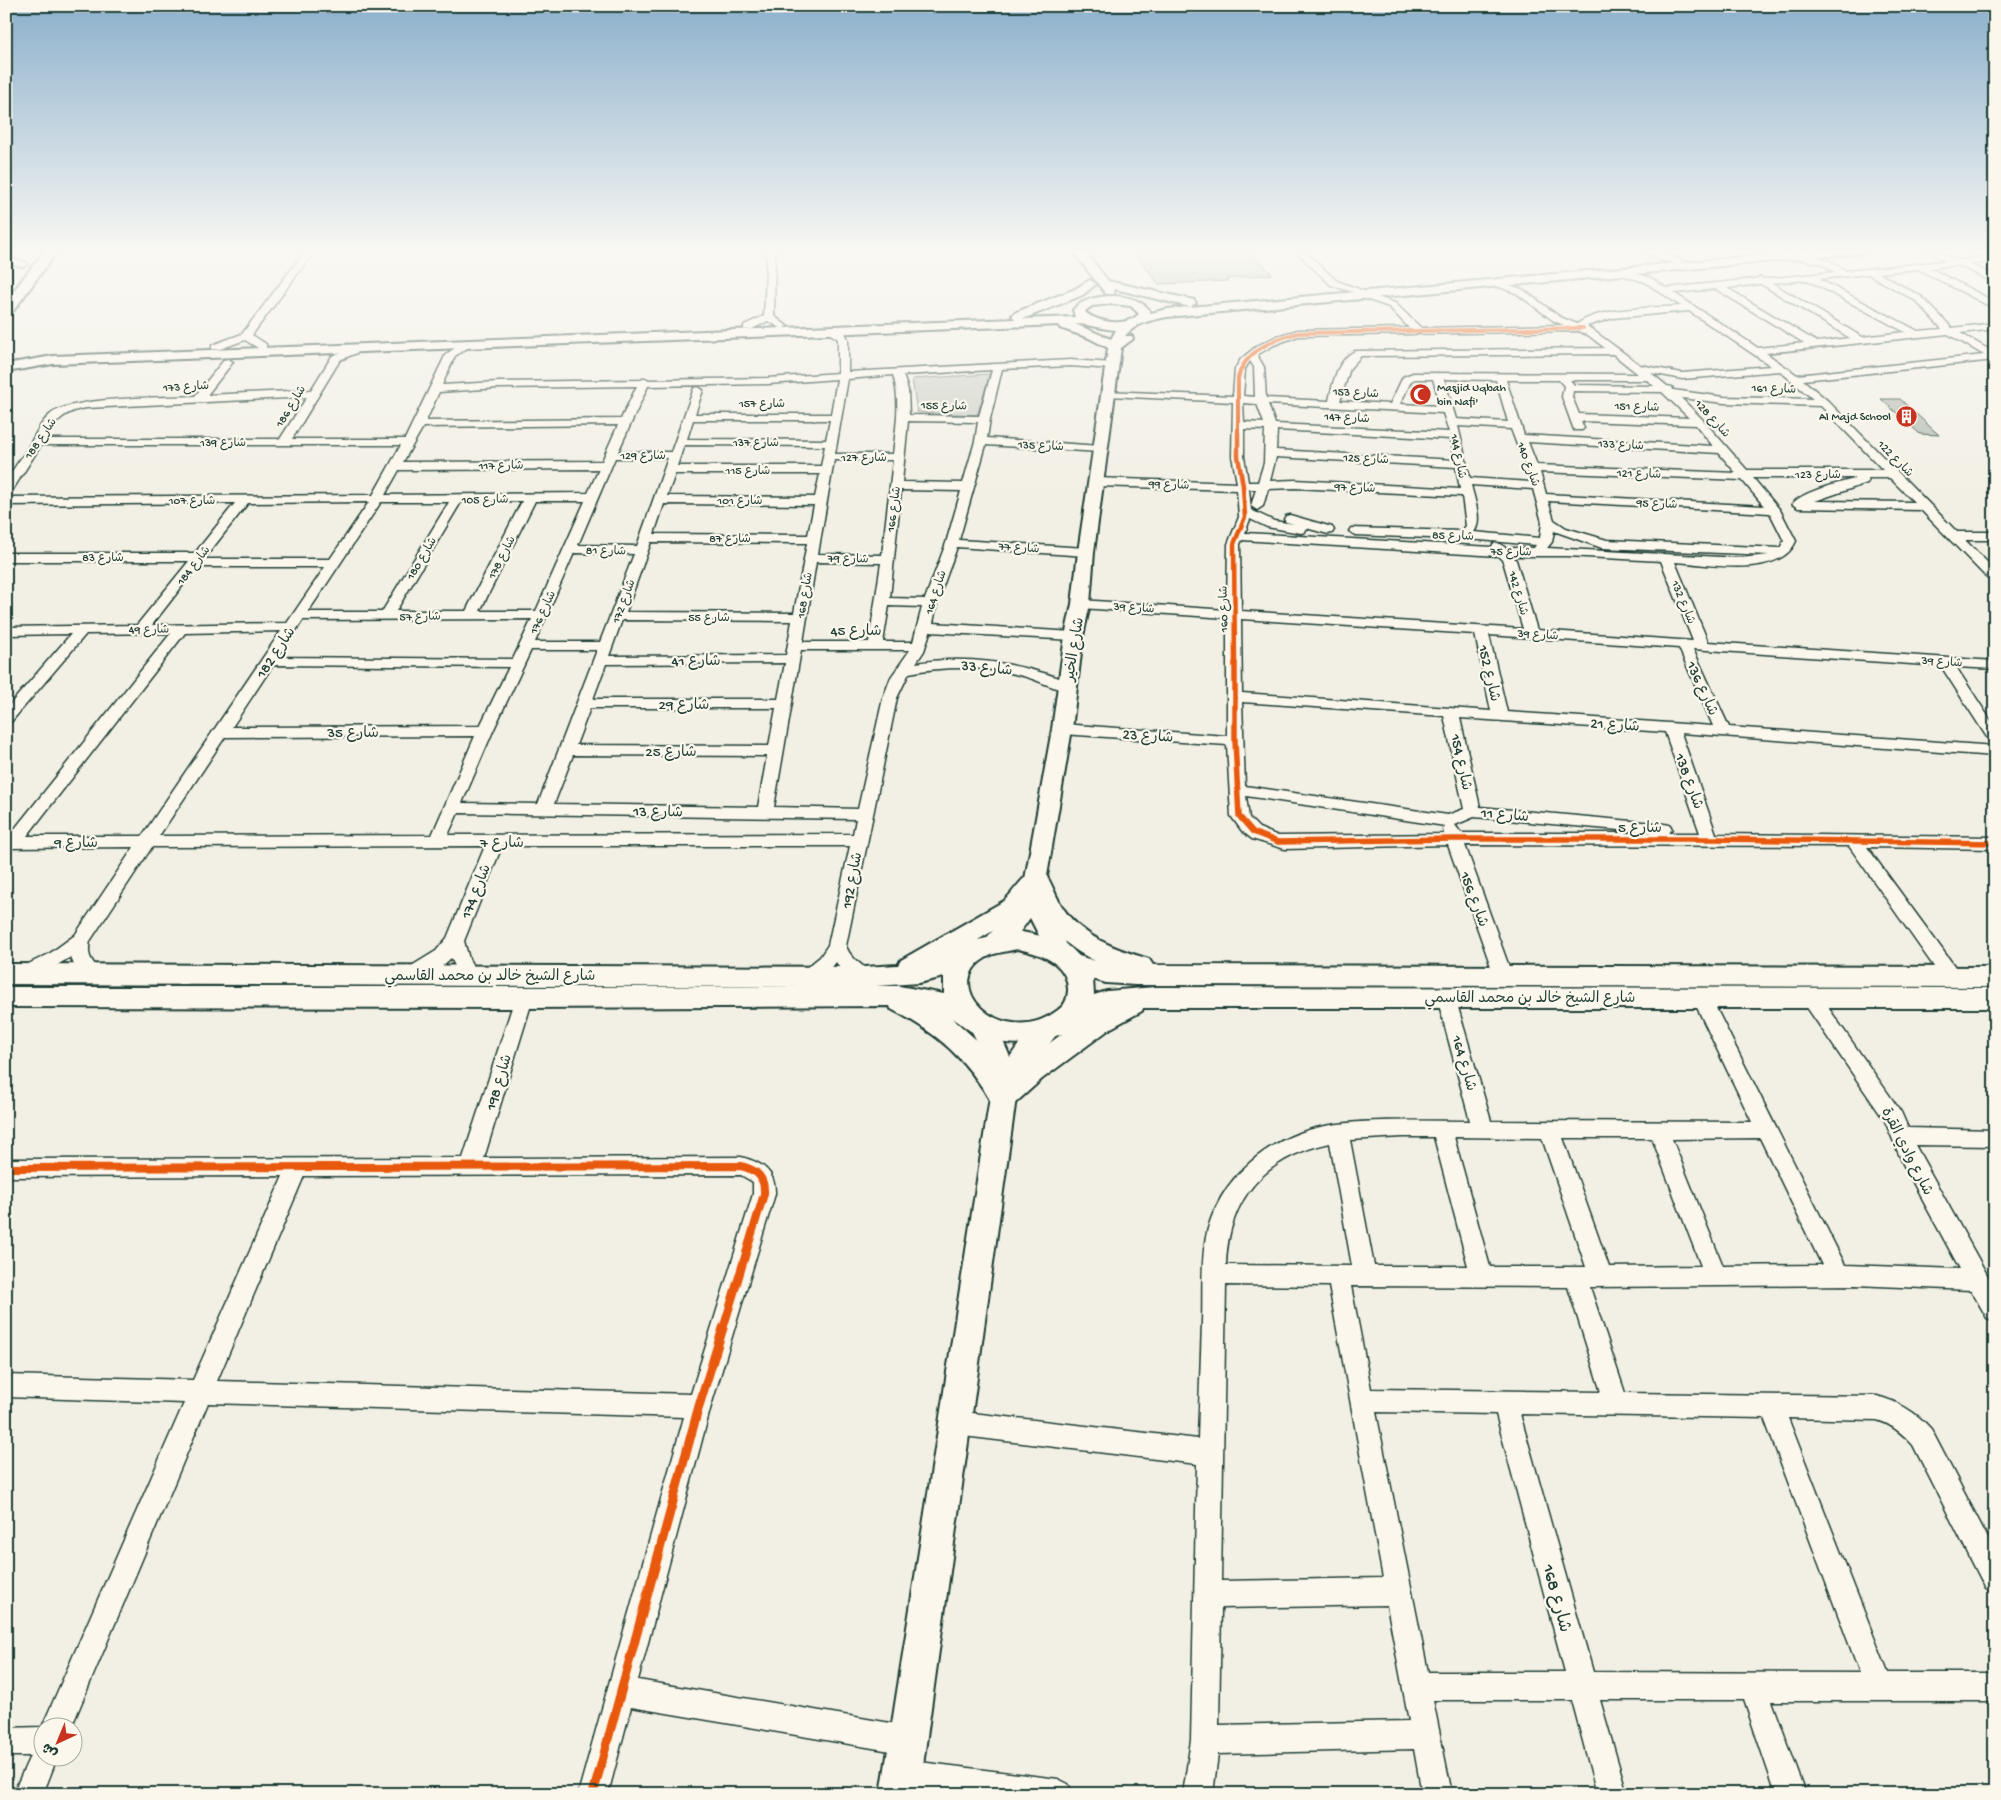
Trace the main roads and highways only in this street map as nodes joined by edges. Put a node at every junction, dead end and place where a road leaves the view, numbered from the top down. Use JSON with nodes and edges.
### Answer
{"nodes":[{"id":1,"x":982,"y":950,"type":"junction"},
{"id":2,"x":1065,"y":957,"type":"junction"},
{"id":3,"x":15,"y":974,"type":"edge"},
{"id":4,"x":1995,"y":976,"type":"edge"},
{"id":5,"x":879,"y":983,"type":"junction"},
{"id":6,"x":1160,"y":986,"type":"junction"},
{"id":7,"x":6,"y":997,"type":"edge"},
{"id":8,"x":1995,"y":998,"type":"edge"},
{"id":9,"x":973,"y":1018,"type":"junction"},
{"id":10,"x":1059,"y":1022,"type":"junction"}],
"edges":[{"from":1,"to":2,"type":"main road"},
{"from":1,"to":5,"type":"main road","name":"شارع الشيخ خالد بن محمد القاسمي"},
{"from":1,"to":9,"type":"main road"},
{"from":2,"to":6,"type":"main road","name":"شارع الشيخ خالد بن محمد القاسمي"},
{"from":2,"to":10,"type":"main road"},
{"from":3,"to":5,"type":"main road","name":"شارع الشيخ خالد بن محمد القاسمي"},
{"from":4,"to":6,"type":"main road","name":"شارع الشيخ خالد بن محمد القاسمي"},
{"from":5,"to":6,"type":"main road"},
{"from":5,"to":6,"type":"main road"},
{"from":5,"to":7,"type":"main road","name":"شارع الشيخ خالد بن محمد القاسمي"},
{"from":5,"to":9,"type":"main road","name":"شارع الشيخ خالد بن محمد القاسمي"},
{"from":6,"to":8,"type":"main road","name":"شارع الشيخ خالد بن محمد القاسمي"},
{"from":6,"to":10,"type":"main road","name":"شارع الشيخ خالد بن محمد القاسمي"},
{"from":9,"to":10,"type":"main road"}]}
